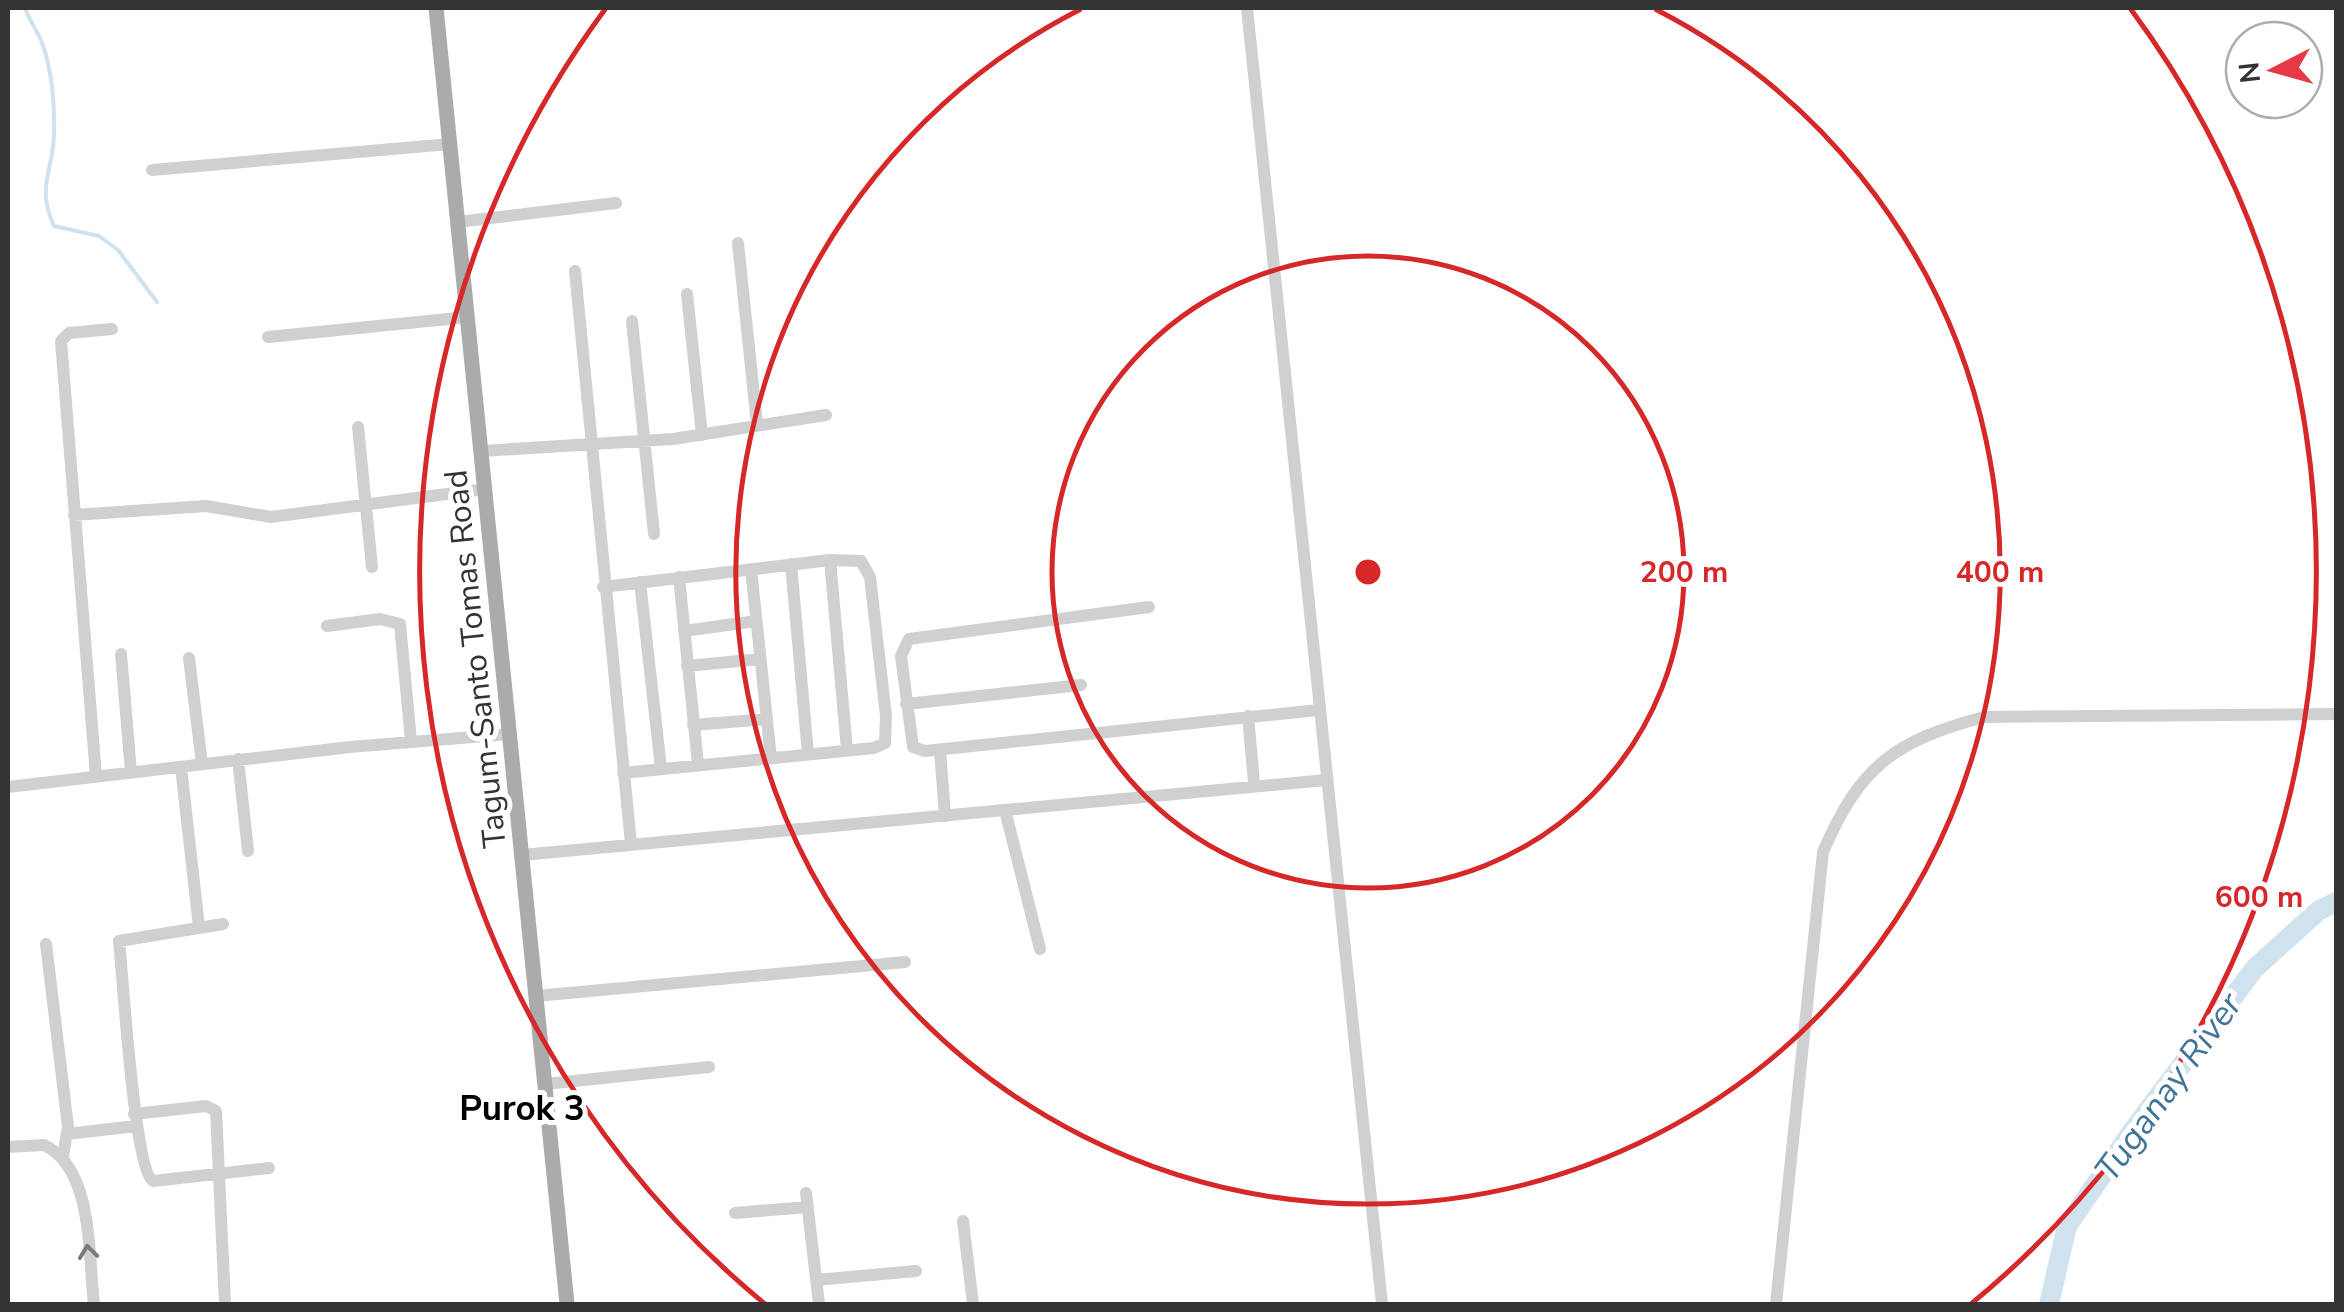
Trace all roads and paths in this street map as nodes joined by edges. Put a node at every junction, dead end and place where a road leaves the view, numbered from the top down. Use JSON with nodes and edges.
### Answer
{"nodes":[{"id":1,"x":436,"y":8,"type":"edge"},
{"id":2,"x":1247,"y":8,"type":"edge"},
{"id":3,"x":450,"y":144,"type":"junction"},
{"id":4,"x":152,"y":170,"type":"dead end"},
{"id":5,"x":616,"y":203,"type":"dead end"},
{"id":6,"x":458,"y":222,"type":"junction"},
{"id":7,"x":738,"y":244,"type":"dead end"},
{"id":8,"x":575,"y":271,"type":"dead end"},
{"id":9,"x":687,"y":294,"type":"dead end"},
{"id":10,"x":468,"y":317,"type":"junction"},
{"id":11,"x":632,"y":321,"type":"dead end"},
{"id":12,"x":112,"y":329,"type":"dead end"},
{"id":13,"x":268,"y":337,"type":"dead end"},
{"id":14,"x":826,"y":415,"type":"dead end"},
{"id":15,"x":757,"y":424,"type":"junction"},
{"id":16,"x":358,"y":426,"type":"dead end"},
{"id":17,"x":702,"y":434,"type":"junction"},
{"id":18,"x":645,"y":441,"type":"junction"},
{"id":19,"x":592,"y":444,"type":"junction"},
{"id":20,"x":482,"y":451,"type":"junction"},
{"id":21,"x":486,"y":489,"type":"junction"},
{"id":22,"x":366,"y":503,"type":"junction"},
{"id":23,"x":74,"y":515,"type":"junction"},
{"id":24,"x":654,"y":534,"type":"dead end"},
{"id":25,"x":830,"y":560,"type":"junction"},
{"id":26,"x":791,"y":564,"type":"junction"},
{"id":27,"x":372,"y":567,"type":"dead end"},
{"id":28,"x":751,"y":569,"type":"junction"},
{"id":29,"x":679,"y":577,"type":"junction"},
{"id":30,"x":640,"y":582,"type":"junction"},
{"id":31,"x":602,"y":587,"type":"junction"},
{"id":32,"x":1150,"y":607,"type":"dead end"},
{"id":33,"x":756,"y":621,"type":"junction"},
{"id":34,"x":327,"y":626,"type":"dead end"},
{"id":35,"x":684,"y":630,"type":"junction"},
{"id":36,"x":121,"y":654,"type":"dead end"},
{"id":37,"x":189,"y":658,"type":"dead end"},
{"id":38,"x":760,"y":659,"type":"junction"},
{"id":39,"x":687,"y":666,"type":"junction"},
{"id":40,"x":1080,"y":685,"type":"dead end"},
{"id":41,"x":906,"y":704,"type":"junction"},
{"id":42,"x":1318,"y":710,"type":"junction"},
{"id":43,"x":2336,"y":714,"type":"edge"},
{"id":44,"x":1248,"y":716,"type":"junction"},
{"id":45,"x":766,"y":718,"type":"junction"},
{"id":46,"x":693,"y":725,"type":"junction"},
{"id":47,"x":510,"y":734,"type":"junction"},
{"id":48,"x":411,"y":741,"type":"junction"},
{"id":49,"x":847,"y":750,"type":"junction"},
{"id":50,"x":940,"y":750,"type":"junction"},
{"id":51,"x":808,"y":754,"type":"junction"},
{"id":52,"x":771,"y":758,"type":"junction"},
{"id":53,"x":238,"y":759,"type":"junction"},
{"id":54,"x":202,"y":764,"type":"junction"},
{"id":55,"x":698,"y":764,"type":"junction"},
{"id":56,"x":181,"y":767,"type":"junction"},
{"id":57,"x":661,"y":768,"type":"junction"},
{"id":58,"x":132,"y":772,"type":"junction"},
{"id":59,"x":624,"y":772,"type":"junction"},
{"id":60,"x":96,"y":776,"type":"junction"},
{"id":61,"x":1326,"y":780,"type":"junction"},
{"id":62,"x":1254,"y":784,"type":"junction"},
{"id":63,"x":8,"y":786,"type":"edge"},
{"id":64,"x":1005,"y":810,"type":"junction"},
{"id":65,"x":945,"y":816,"type":"junction"},
{"id":66,"x":631,"y":844,"type":"junction"},
{"id":67,"x":248,"y":850,"type":"dead end"},
{"id":68,"x":522,"y":855,"type":"junction"},
{"id":69,"x":223,"y":924,"type":"dead end"},
{"id":70,"x":199,"y":927,"type":"junction"},
{"id":71,"x":46,"y":944,"type":"dead end"},
{"id":72,"x":1040,"y":949,"type":"dead end"},
{"id":73,"x":905,"y":962,"type":"dead end"},
{"id":74,"x":536,"y":996,"type":"junction"},
{"id":75,"x":709,"y":1067,"type":"dead end"},
{"id":76,"x":545,"y":1084,"type":"junction"},
{"id":77,"x":135,"y":1120,"type":"junction"},
{"id":78,"x":67,"y":1134,"type":"junction"},
{"id":79,"x":8,"y":1147,"type":"edge"},
{"id":80,"x":63,"y":1156,"type":"junction"},
{"id":81,"x":269,"y":1168,"type":"dead end"},
{"id":82,"x":217,"y":1174,"type":"junction"},
{"id":83,"x":734,"y":1213,"type":"dead end"},
{"id":84,"x":963,"y":1222,"type":"dead end"},
{"id":85,"x":916,"y":1271,"type":"dead end"},
{"id":86,"x":816,"y":1280,"type":"junction"},
{"id":87,"x":94,"y":1304,"type":"edge"},
{"id":88,"x":225,"y":1304,"type":"edge"},
{"id":89,"x":568,"y":1304,"type":"edge"},
{"id":90,"x":819,"y":1304,"type":"edge"},
{"id":91,"x":973,"y":1304,"type":"edge"},
{"id":92,"x":1382,"y":1304,"type":"edge"},
{"id":93,"x":1776,"y":1304,"type":"edge"}],
"edges":[{"from":1,"to":3,"type":"main road","name":"Tagum-Santo Tomas Road"},
{"from":2,"to":42,"type":"street"},
{"from":3,"to":4,"type":"street"},
{"from":3,"to":6,"type":"main road","name":"Tagum-Santo Tomas Road"},
{"from":5,"to":6,"type":"street"},
{"from":6,"to":10,"type":"main road","name":"Tagum-Santo Tomas Road"},
{"from":7,"to":15,"type":"street"},
{"from":8,"to":19,"type":"street"},
{"from":9,"to":17,"type":"street"},
{"from":10,"to":13,"type":"street"},
{"from":10,"to":20,"type":"main road","name":"Tagum-Santo Tomas Road"},
{"from":11,"to":18,"type":"street"},
{"from":12,"to":23,"type":"street"},
{"from":14,"to":15,"type":"street"},
{"from":15,"to":17,"type":"street"},
{"from":16,"to":22,"type":"street"},
{"from":17,"to":18,"type":"street"},
{"from":18,"to":19,"type":"street"},
{"from":18,"to":24,"type":"street"},
{"from":19,"to":20,"type":"street"},
{"from":19,"to":31,"type":"street"},
{"from":20,"to":21,"type":"main road","name":"Tagum-Santo Tomas Road"},
{"from":21,"to":22,"type":"street"},
{"from":21,"to":47,"type":"main road","name":"Tagum-Santo Tomas Road"},
{"from":22,"to":23,"type":"street"},
{"from":22,"to":27,"type":"street"},
{"from":23,"to":60,"type":"street"},
{"from":25,"to":26,"type":"street"},
{"from":25,"to":49,"type":"street"},
{"from":25,"to":49,"type":"street"},
{"from":26,"to":28,"type":"street"},
{"from":26,"to":51,"type":"street"},
{"from":28,"to":29,"type":"street"},
{"from":28,"to":33,"type":"street"},
{"from":29,"to":30,"type":"street"},
{"from":29,"to":35,"type":"street"},
{"from":30,"to":31,"type":"street"},
{"from":30,"to":57,"type":"street"},
{"from":31,"to":59,"type":"street"},
{"from":32,"to":41,"type":"street"},
{"from":33,"to":35,"type":"street"},
{"from":33,"to":38,"type":"street"},
{"from":34,"to":48,"type":"street"},
{"from":35,"to":39,"type":"street"},
{"from":36,"to":58,"type":"street"},
{"from":37,"to":54,"type":"street"},
{"from":38,"to":39,"type":"street"},
{"from":38,"to":45,"type":"street"},
{"from":39,"to":46,"type":"street"},
{"from":40,"to":41,"type":"street"},
{"from":41,"to":50,"type":"street"},
{"from":42,"to":44,"type":"street"},
{"from":42,"to":61,"type":"street"},
{"from":43,"to":93,"type":"street"},
{"from":44,"to":50,"type":"street"},
{"from":44,"to":62,"type":"street"},
{"from":45,"to":46,"type":"street"},
{"from":45,"to":52,"type":"street"},
{"from":46,"to":55,"type":"street"},
{"from":47,"to":48,"type":"street"},
{"from":47,"to":68,"type":"main road","name":"Tagum-Santo Tomas Road"},
{"from":48,"to":53,"type":"street"},
{"from":49,"to":51,"type":"street"},
{"from":50,"to":65,"type":"street"},
{"from":51,"to":52,"type":"street"},
{"from":52,"to":55,"type":"street"},
{"from":53,"to":54,"type":"street"},
{"from":53,"to":67,"type":"street"},
{"from":54,"to":56,"type":"street"},
{"from":55,"to":57,"type":"street"},
{"from":56,"to":58,"type":"street"},
{"from":56,"to":70,"type":"street"},
{"from":57,"to":59,"type":"street"},
{"from":58,"to":60,"type":"street"},
{"from":59,"to":66,"type":"street"},
{"from":60,"to":63,"type":"street"},
{"from":61,"to":62,"type":"street"},
{"from":61,"to":92,"type":"street"},
{"from":62,"to":64,"type":"street"},
{"from":64,"to":65,"type":"street"},
{"from":64,"to":72,"type":"street"},
{"from":65,"to":66,"type":"street"},
{"from":66,"to":68,"type":"street"},
{"from":68,"to":74,"type":"main road","name":"Tagum-Santo Tomas Road"},
{"from":69,"to":70,"type":"street"},
{"from":70,"to":77,"type":"street"},
{"from":71,"to":78,"type":"street"},
{"from":73,"to":74,"type":"street"},
{"from":74,"to":76,"type":"main road","name":"Tagum-Santo Tomas Road"},
{"from":75,"to":76,"type":"street"},
{"from":76,"to":89,"type":"main road","name":"Tagum-Santo Tomas Road"},
{"from":77,"to":78,"type":"street"},
{"from":77,"to":82,"type":"street"},
{"from":77,"to":82,"type":"street"},
{"from":78,"to":80,"type":"street"},
{"from":79,"to":80,"type":"street"},
{"from":87,"to":80,"type":"street","one_way":true},
{"from":81,"to":82,"type":"street"},
{"from":82,"to":88,"type":"street"},
{"from":83,"to":86,"type":"street"},
{"from":84,"to":91,"type":"street"},
{"from":85,"to":86,"type":"street"},
{"from":86,"to":90,"type":"street"}]}
